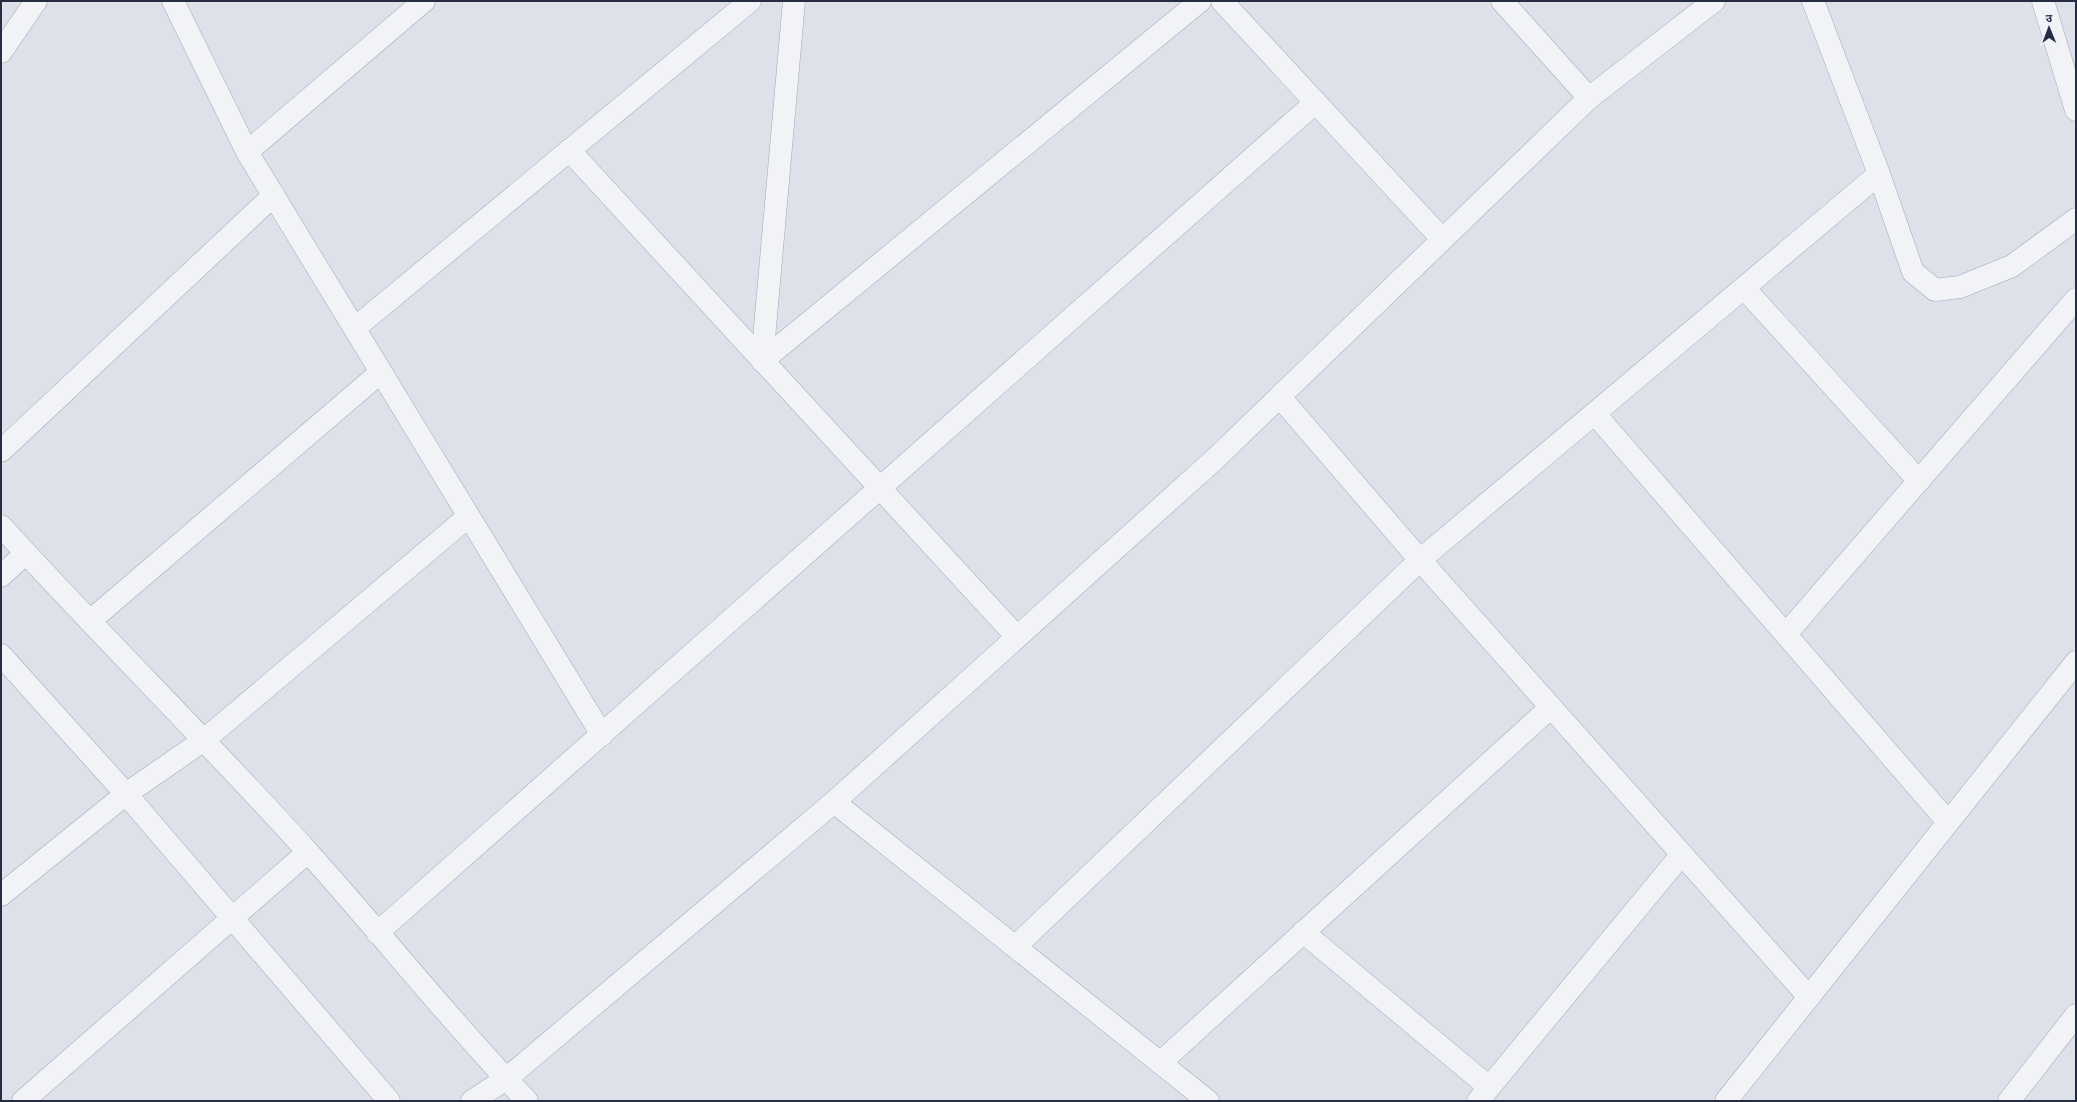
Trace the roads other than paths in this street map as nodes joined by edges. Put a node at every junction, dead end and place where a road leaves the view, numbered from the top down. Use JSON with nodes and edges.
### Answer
{"nodes":[{"id":1,"x":36,"y":1,"type":"edge"},
{"id":2,"x":173,"y":1,"type":"edge"},
{"id":3,"x":424,"y":1,"type":"edge"},
{"id":4,"x":750,"y":1,"type":"edge"},
{"id":5,"x":794,"y":1,"type":"edge"},
{"id":6,"x":1200,"y":1,"type":"edge"},
{"id":7,"x":1222,"y":1,"type":"edge"},
{"id":8,"x":1502,"y":1,"type":"edge"},
{"id":9,"x":1714,"y":1,"type":"edge"},
{"id":10,"x":1813,"y":1,"type":"edge"},
{"id":11,"x":2043,"y":1,"type":"edge"},
{"id":12,"x":1,"y":52,"type":"edge"},
{"id":13,"x":1589,"y":98,"type":"junction"},
{"id":14,"x":1316,"y":102,"type":"junction"},
{"id":15,"x":2076,"y":110,"type":"edge"},
{"id":16,"x":569,"y":150,"type":"junction"},
{"id":17,"x":247,"y":152,"type":"junction"},
{"id":18,"x":1879,"y":174,"type":"junction"},
{"id":19,"x":274,"y":196,"type":"junction"},
{"id":20,"x":2076,"y":219,"type":"edge"},
{"id":21,"x":1442,"y":239,"type":"junction"},
{"id":22,"x":1744,"y":288,"type":"junction"},
{"id":23,"x":2076,"y":299,"type":"edge"},
{"id":24,"x":355,"y":328,"type":"junction"},
{"id":25,"x":762,"y":361,"type":"junction"},
{"id":26,"x":381,"y":372,"type":"junction"},
{"id":27,"x":1280,"y":397,"type":"junction"},
{"id":28,"x":1595,"y":414,"type":"junction"},
{"id":29,"x":1,"y":451,"type":"edge"},
{"id":30,"x":1919,"y":481,"type":"junction"},
{"id":31,"x":879,"y":489,"type":"junction"},
{"id":32,"x":469,"y":516,"type":"junction"},
{"id":33,"x":1,"y":526,"type":"edge"},
{"id":34,"x":26,"y":554,"type":"junction"},
{"id":35,"x":1420,"y":560,"type":"junction"},
{"id":36,"x":1,"y":576,"type":"edge"},
{"id":37,"x":90,"y":621,"type":"junction"},
{"id":38,"x":1786,"y":634,"type":"junction"},
{"id":39,"x":1016,"y":637,"type":"junction"},
{"id":40,"x":1,"y":655,"type":"edge"},
{"id":41,"x":2076,"y":662,"type":"edge"},
{"id":42,"x":1551,"y":707,"type":"junction"},
{"id":43,"x":602,"y":735,"type":"junction"},
{"id":44,"x":204,"y":740,"type":"junction"},
{"id":45,"x":126,"y":794,"type":"junction"},
{"id":46,"x":834,"y":802,"type":"junction"},
{"id":47,"x":1948,"y":822,"type":"junction"},
{"id":48,"x":308,"y":852,"type":"junction"},
{"id":49,"x":1682,"y":854,"type":"junction"},
{"id":50,"x":1,"y":895,"type":"edge"},
{"id":51,"x":232,"y":918,"type":"junction"},
{"id":52,"x":1304,"y":932,"type":"junction"},
{"id":53,"x":377,"y":934,"type":"junction"},
{"id":54,"x":1015,"y":947,"type":"junction"},
{"id":55,"x":1809,"y":997,"type":"junction"},
{"id":56,"x":2076,"y":1015,"type":"edge"},
{"id":57,"x":1160,"y":1063,"type":"junction"},
{"id":58,"x":506,"y":1079,"type":"junction"},
{"id":59,"x":1483,"y":1094,"type":"edge"},
{"id":60,"x":23,"y":1101,"type":"edge"},
{"id":61,"x":390,"y":1101,"type":"edge"},
{"id":62,"x":472,"y":1101,"type":"edge"},
{"id":63,"x":526,"y":1101,"type":"edge"},
{"id":64,"x":1208,"y":1101,"type":"edge"},
{"id":65,"x":1726,"y":1101,"type":"edge"},
{"id":66,"x":2009,"y":1101,"type":"edge"}],
"edges":[{"from":1,"to":12,"type":"street"},
{"from":2,"to":17,"type":"street"},
{"from":3,"to":17,"type":"street"},
{"from":4,"to":16,"type":"street"},
{"from":5,"to":25,"type":"street"},
{"from":6,"to":25,"type":"street"},
{"from":7,"to":14,"type":"street"},
{"from":8,"to":13,"type":"street"},
{"from":9,"to":13,"type":"street"},
{"from":10,"to":18,"type":"street"},
{"from":11,"to":15,"type":"street"},
{"from":13,"to":21,"type":"street"},
{"from":14,"to":21,"type":"street"},
{"from":14,"to":31,"type":"street"},
{"from":16,"to":24,"type":"street"},
{"from":16,"to":25,"type":"street"},
{"from":17,"to":19,"type":"street"},
{"from":18,"to":20,"type":"street"},
{"from":18,"to":22,"type":"street"},
{"from":19,"to":24,"type":"street"},
{"from":19,"to":29,"type":"street"},
{"from":21,"to":27,"type":"street"},
{"from":22,"to":28,"type":"street"},
{"from":22,"to":30,"type":"street"},
{"from":23,"to":30,"type":"street"},
{"from":24,"to":26,"type":"street"},
{"from":25,"to":31,"type":"street"},
{"from":26,"to":32,"type":"street"},
{"from":26,"to":37,"type":"street"},
{"from":27,"to":35,"type":"street"},
{"from":27,"to":39,"type":"street"},
{"from":28,"to":35,"type":"street"},
{"from":28,"to":38,"type":"street"},
{"from":30,"to":38,"type":"street"},
{"from":31,"to":39,"type":"street"},
{"from":31,"to":43,"type":"street"},
{"from":32,"to":43,"type":"street"},
{"from":32,"to":44,"type":"street"},
{"from":33,"to":34,"type":"street"},
{"from":34,"to":36,"type":"street"},
{"from":34,"to":37,"type":"street"},
{"from":35,"to":42,"type":"street"},
{"from":35,"to":54,"type":"street"},
{"from":37,"to":44,"type":"street"},
{"from":38,"to":47,"type":"street"},
{"from":39,"to":46,"type":"street"},
{"from":40,"to":45,"type":"street"},
{"from":41,"to":47,"type":"street"},
{"from":42,"to":49,"type":"street"},
{"from":42,"to":52,"type":"street"},
{"from":43,"to":53,"type":"street"},
{"from":44,"to":45,"type":"street"},
{"from":44,"to":48,"type":"street"},
{"from":45,"to":50,"type":"street"},
{"from":45,"to":51,"type":"street"},
{"from":46,"to":54,"type":"street"},
{"from":46,"to":58,"type":"street"},
{"from":47,"to":55,"type":"street"},
{"from":48,"to":51,"type":"street"},
{"from":48,"to":53,"type":"street"},
{"from":49,"to":55,"type":"street"},
{"from":49,"to":59,"type":"street"},
{"from":51,"to":60,"type":"street"},
{"from":51,"to":61,"type":"street"},
{"from":52,"to":57,"type":"street"},
{"from":52,"to":59,"type":"street"},
{"from":53,"to":58,"type":"street"},
{"from":54,"to":57,"type":"street"},
{"from":55,"to":65,"type":"street"},
{"from":56,"to":66,"type":"street"},
{"from":57,"to":64,"type":"street"},
{"from":58,"to":62,"type":"street"},
{"from":58,"to":63,"type":"street"}]}
